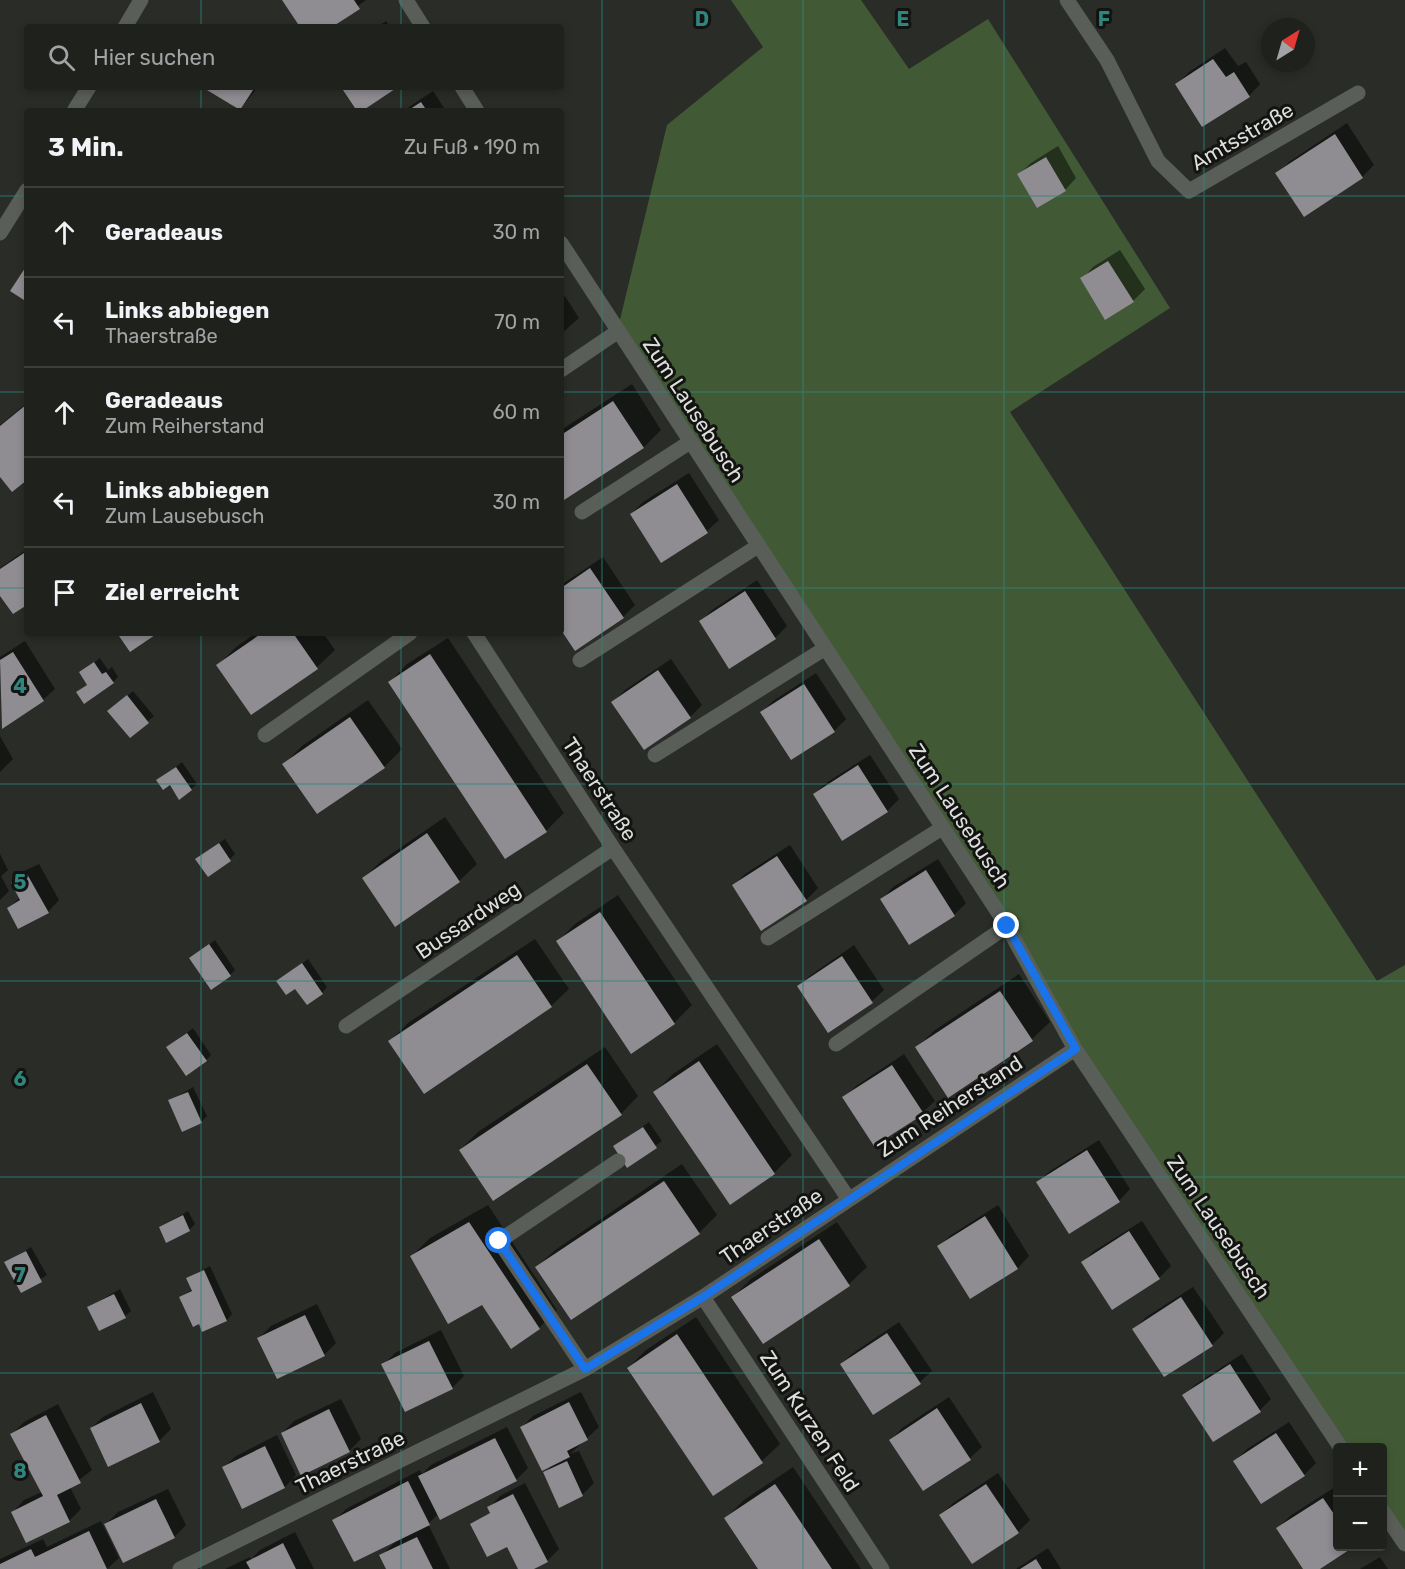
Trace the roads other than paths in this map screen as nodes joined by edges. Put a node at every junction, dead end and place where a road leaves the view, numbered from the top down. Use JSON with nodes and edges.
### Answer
{"nodes":[{"id":1,"x":141,"y":0,"type":"edge"},
{"id":2,"x":406,"y":0,"type":"edge"},
{"id":3,"x":1067,"y":0,"type":"edge"},
{"id":4,"x":127,"y":24,"type":"edge"},
{"id":5,"x":421,"y":24,"type":"edge"},
{"id":6,"x":87,"y":90,"type":"edge"},
{"id":7,"x":464,"y":90,"type":"edge"},
{"id":8,"x":1358,"y":93,"type":"dead end"},
{"id":9,"x":76,"y":108,"type":"edge"},
{"id":10,"x":475,"y":108,"type":"edge"},
{"id":11,"x":24,"y":196,"type":"edge"},
{"id":12,"x":0,"y":233,"type":"edge"},
{"id":13,"x":564,"y":248,"type":"edge"},
{"id":14,"x":617,"y":332,"type":"junction"},
{"id":15,"x":564,"y":368,"type":"edge"},
{"id":16,"x":690,"y":442,"type":"junction"},
{"id":17,"x":582,"y":512,"type":"dead end"},
{"id":18,"x":758,"y":546,"type":"junction"},
{"id":19,"x":406,"y":636,"type":"edge"},
{"id":20,"x":476,"y":636,"type":"edge"},
{"id":21,"x":824,"y":649,"type":"junction"},
{"id":22,"x":580,"y":660,"type":"dead end"},
{"id":23,"x":265,"y":735,"type":"dead end"},
{"id":24,"x":655,"y":755,"type":"dead end"},
{"id":25,"x":942,"y":828,"type":"junction"},
{"id":26,"x":613,"y":848,"type":"junction"},
{"id":27,"x":1007,"y":926,"type":"junction"},
{"id":28,"x":768,"y":938,"type":"dead end"},
{"id":29,"x":346,"y":1026,"type":"dead end"},
{"id":30,"x":836,"y":1044,"type":"dead end"},
{"id":31,"x":1076,"y":1049,"type":"junction"},
{"id":32,"x":618,"y":1161,"type":"dead end"},
{"id":33,"x":848,"y":1198,"type":"junction"},
{"id":34,"x":703,"y":1297,"type":"junction"},
{"id":35,"x":585,"y":1369,"type":"junction"},
{"id":36,"x":1338,"y":1443,"type":"edge"},
{"id":37,"x":1387,"y":1516,"type":"edge"},
{"id":38,"x":1405,"y":1544,"type":"edge"},
{"id":39,"x":180,"y":1569,"type":"edge"},
{"id":40,"x":882,"y":1569,"type":"edge"}],
"edges":[{"from":1,"to":4,"type":"street"},
{"from":2,"to":5,"type":"street"},
{"from":3,"to":8,"type":"street","name":"Amtsstraße"},
{"from":6,"to":9,"type":"street"},
{"from":7,"to":10,"type":"street"},
{"from":11,"to":12,"type":"street"},
{"from":13,"to":14,"type":"street"},
{"from":14,"to":15,"type":"street"},
{"from":14,"to":16,"type":"street","name":"Zum Lausebusch"},
{"from":16,"to":17,"type":"street"},
{"from":16,"to":18,"type":"street","name":"Zum Lausebusch"},
{"from":18,"to":21,"type":"street","name":"Zum Lausebusch"},
{"from":18,"to":22,"type":"street"},
{"from":19,"to":23,"type":"street"},
{"from":20,"to":26,"type":"street","name":"Thaerstraße"},
{"from":21,"to":24,"type":"street"},
{"from":21,"to":25,"type":"street","name":"Zum Lausebusch"},
{"from":25,"to":27,"type":"street","name":"Zum Lausebusch"},
{"from":25,"to":28,"type":"street"},
{"from":26,"to":29,"type":"street","name":"Bussardweg"},
{"from":26,"to":33,"type":"street","name":"Thaerstraße"},
{"from":27,"to":30,"type":"street"},
{"from":27,"to":31,"type":"street","name":"Zum Lausebusch"},
{"from":31,"to":33,"type":"street","name":"Zum Reiherstand"},
{"from":31,"to":36,"type":"street","name":"Zum Lausebusch"},
{"from":32,"to":35,"type":"street"},
{"from":33,"to":34,"type":"street","name":"Thaerstraße"},
{"from":34,"to":35,"type":"street","name":"Thaerstraße"},
{"from":34,"to":40,"type":"street","name":"Zum Kurzen Feld"},
{"from":35,"to":39,"type":"street","name":"Thaerstraße"},
{"from":37,"to":38,"type":"street"}]}
